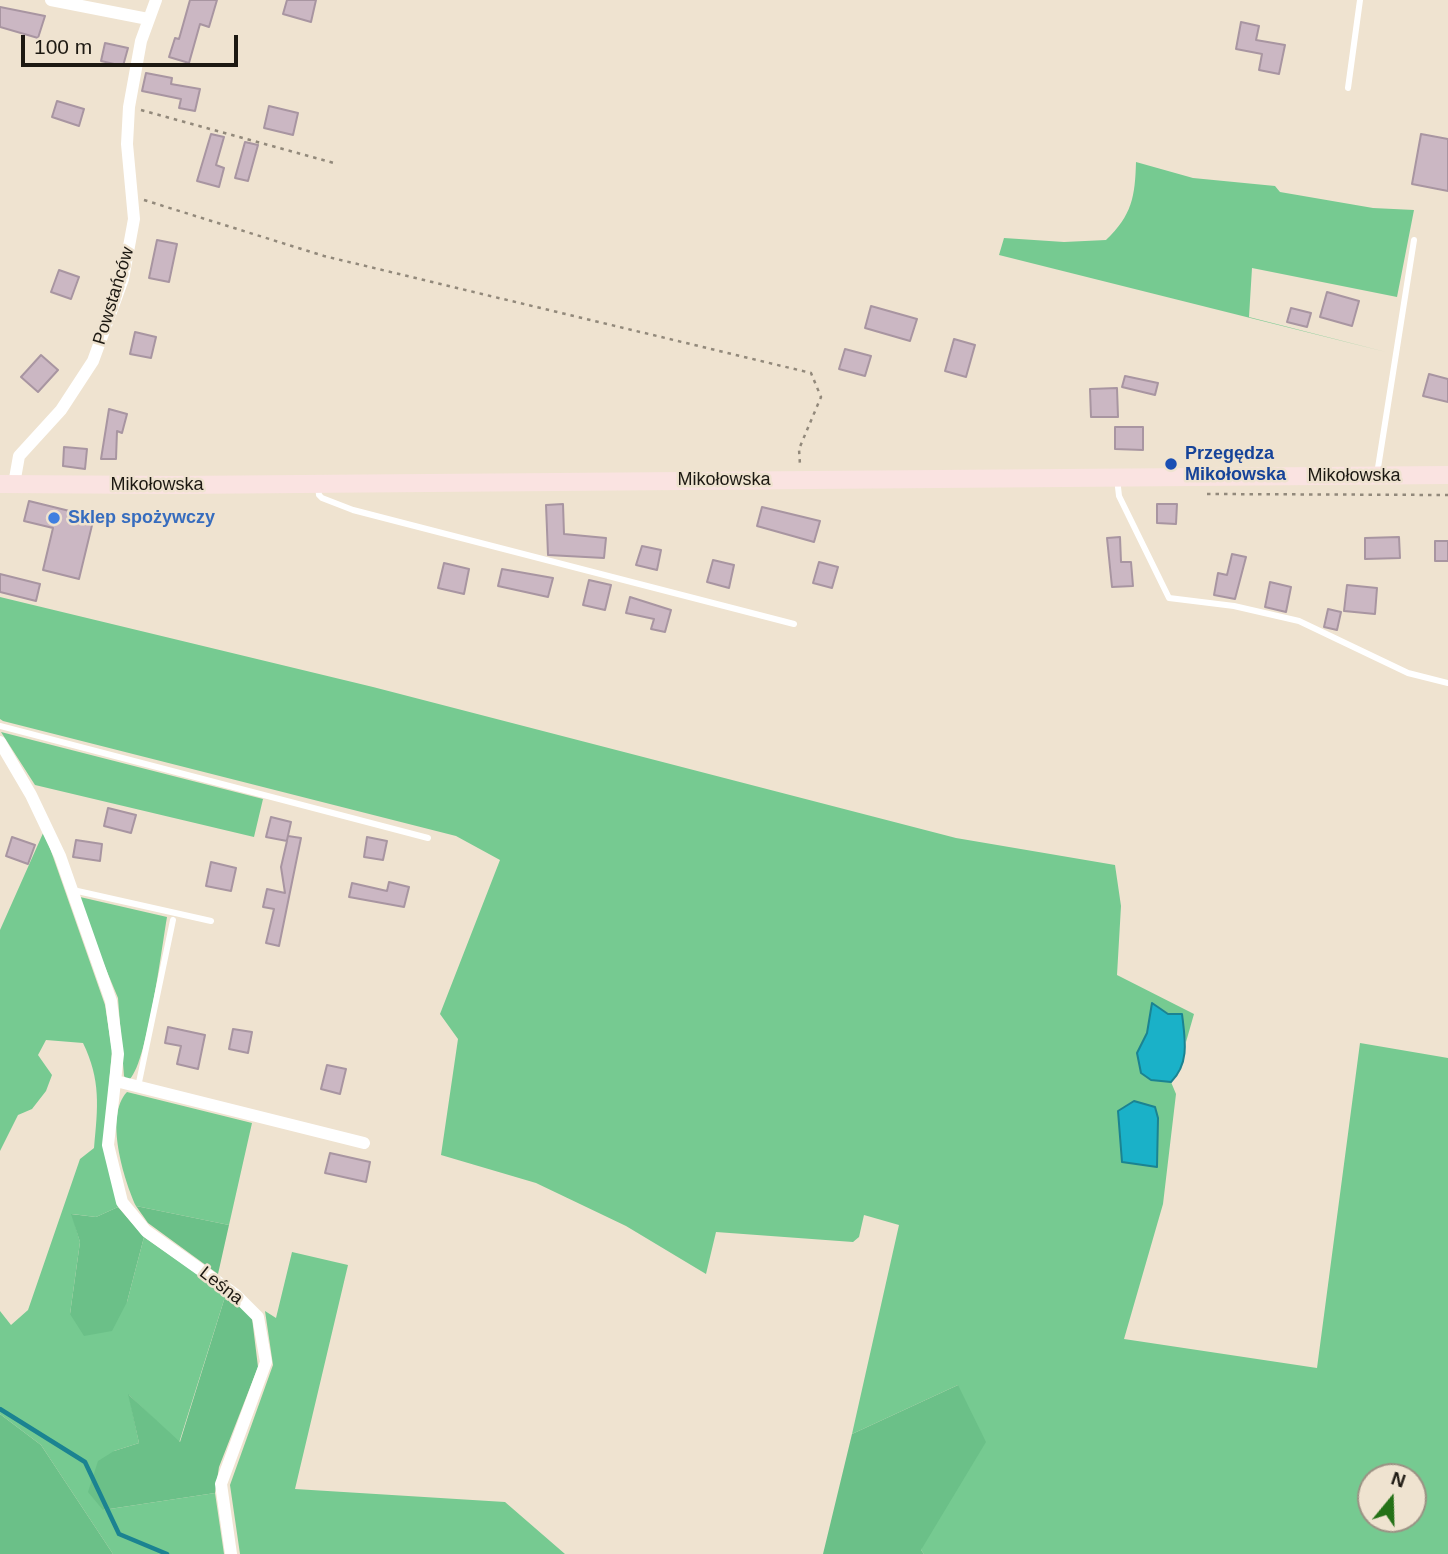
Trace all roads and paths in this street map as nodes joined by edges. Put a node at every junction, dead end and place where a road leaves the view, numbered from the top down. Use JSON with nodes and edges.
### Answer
{"nodes":[{"id":1,"x":51,"y":0,"type":"edge"},
{"id":2,"x":156,"y":0,"type":"edge"},
{"id":3,"x":1360,"y":0,"type":"edge"},
{"id":4,"x":148,"y":19,"type":"junction"},
{"id":5,"x":1348,"y":88,"type":"dead end"},
{"id":6,"x":129,"y":107,"type":"junction"},
{"id":7,"x":334,"y":163,"type":"dead end"},
{"id":8,"x":134,"y":197,"type":"junction"},
{"id":9,"x":1415,"y":240,"type":"dead end"},
{"id":10,"x":1377,"y":475,"type":"junction"},
{"id":11,"x":1448,"y":475,"type":"edge"},
{"id":12,"x":1189,"y":476,"type":"junction"},
{"id":13,"x":1117,"y":477,"type":"junction"},
{"id":14,"x":804,"y":480,"type":"junction"},
{"id":15,"x":317,"y":483,"type":"junction"},
{"id":16,"x":7,"y":484,"type":"edge"},
{"id":17,"x":1448,"y":495,"type":"edge"},
{"id":18,"x":794,"y":624,"type":"dead end"},
{"id":19,"x":1448,"y":683,"type":"edge"},
{"id":20,"x":0,"y":726,"type":"edge"},
{"id":21,"x":0,"y":741,"type":"edge"},
{"id":22,"x":428,"y":838,"type":"dead end"},
{"id":23,"x":71,"y":890,"type":"junction"},
{"id":24,"x":173,"y":920,"type":"dead end"},
{"id":25,"x":211,"y":921,"type":"dead end"},
{"id":26,"x":116,"y":1081,"type":"junction"},
{"id":27,"x":138,"y":1087,"type":"junction"},
{"id":28,"x":364,"y":1143,"type":"dead end"},
{"id":29,"x":231,"y":1554,"type":"edge"}],
"edges":[{"from":1,"to":4,"type":"street"},
{"from":2,"to":4,"type":"street","name":"Powstańców"},
{"from":3,"to":5,"type":"lane"},
{"from":4,"to":6,"type":"street","name":"Powstańców"},
{"from":6,"to":7,"type":"path"},
{"from":6,"to":8,"type":"street","name":"Powstańców"},
{"from":8,"to":14,"type":"path"},
{"from":8,"to":16,"type":"street","name":"Powstańców"},
{"from":9,"to":10,"type":"lane"},
{"from":10,"to":11,"type":"main road","name":"Mikołowska"},
{"from":10,"to":12,"type":"main road","name":"Mikołowska"},
{"from":12,"to":13,"type":"main road","name":"Mikołowska"},
{"from":12,"to":17,"type":"path"},
{"from":13,"to":14,"type":"main road","name":"Mikołowska"},
{"from":13,"to":19,"type":"lane"},
{"from":14,"to":15,"type":"main road","name":"Mikołowska"},
{"from":15,"to":16,"type":"main road","name":"Mikołowska"},
{"from":15,"to":18,"type":"lane"},
{"from":20,"to":22,"type":"lane"},
{"from":21,"to":23,"type":"street","name":"Leśna"},
{"from":23,"to":25,"type":"lane"},
{"from":23,"to":26,"type":"street","name":"Leśna"},
{"from":24,"to":27,"type":"lane"},
{"from":26,"to":27,"type":"street"},
{"from":26,"to":29,"type":"street","name":"Leśna"},
{"from":27,"to":28,"type":"street"}]}
